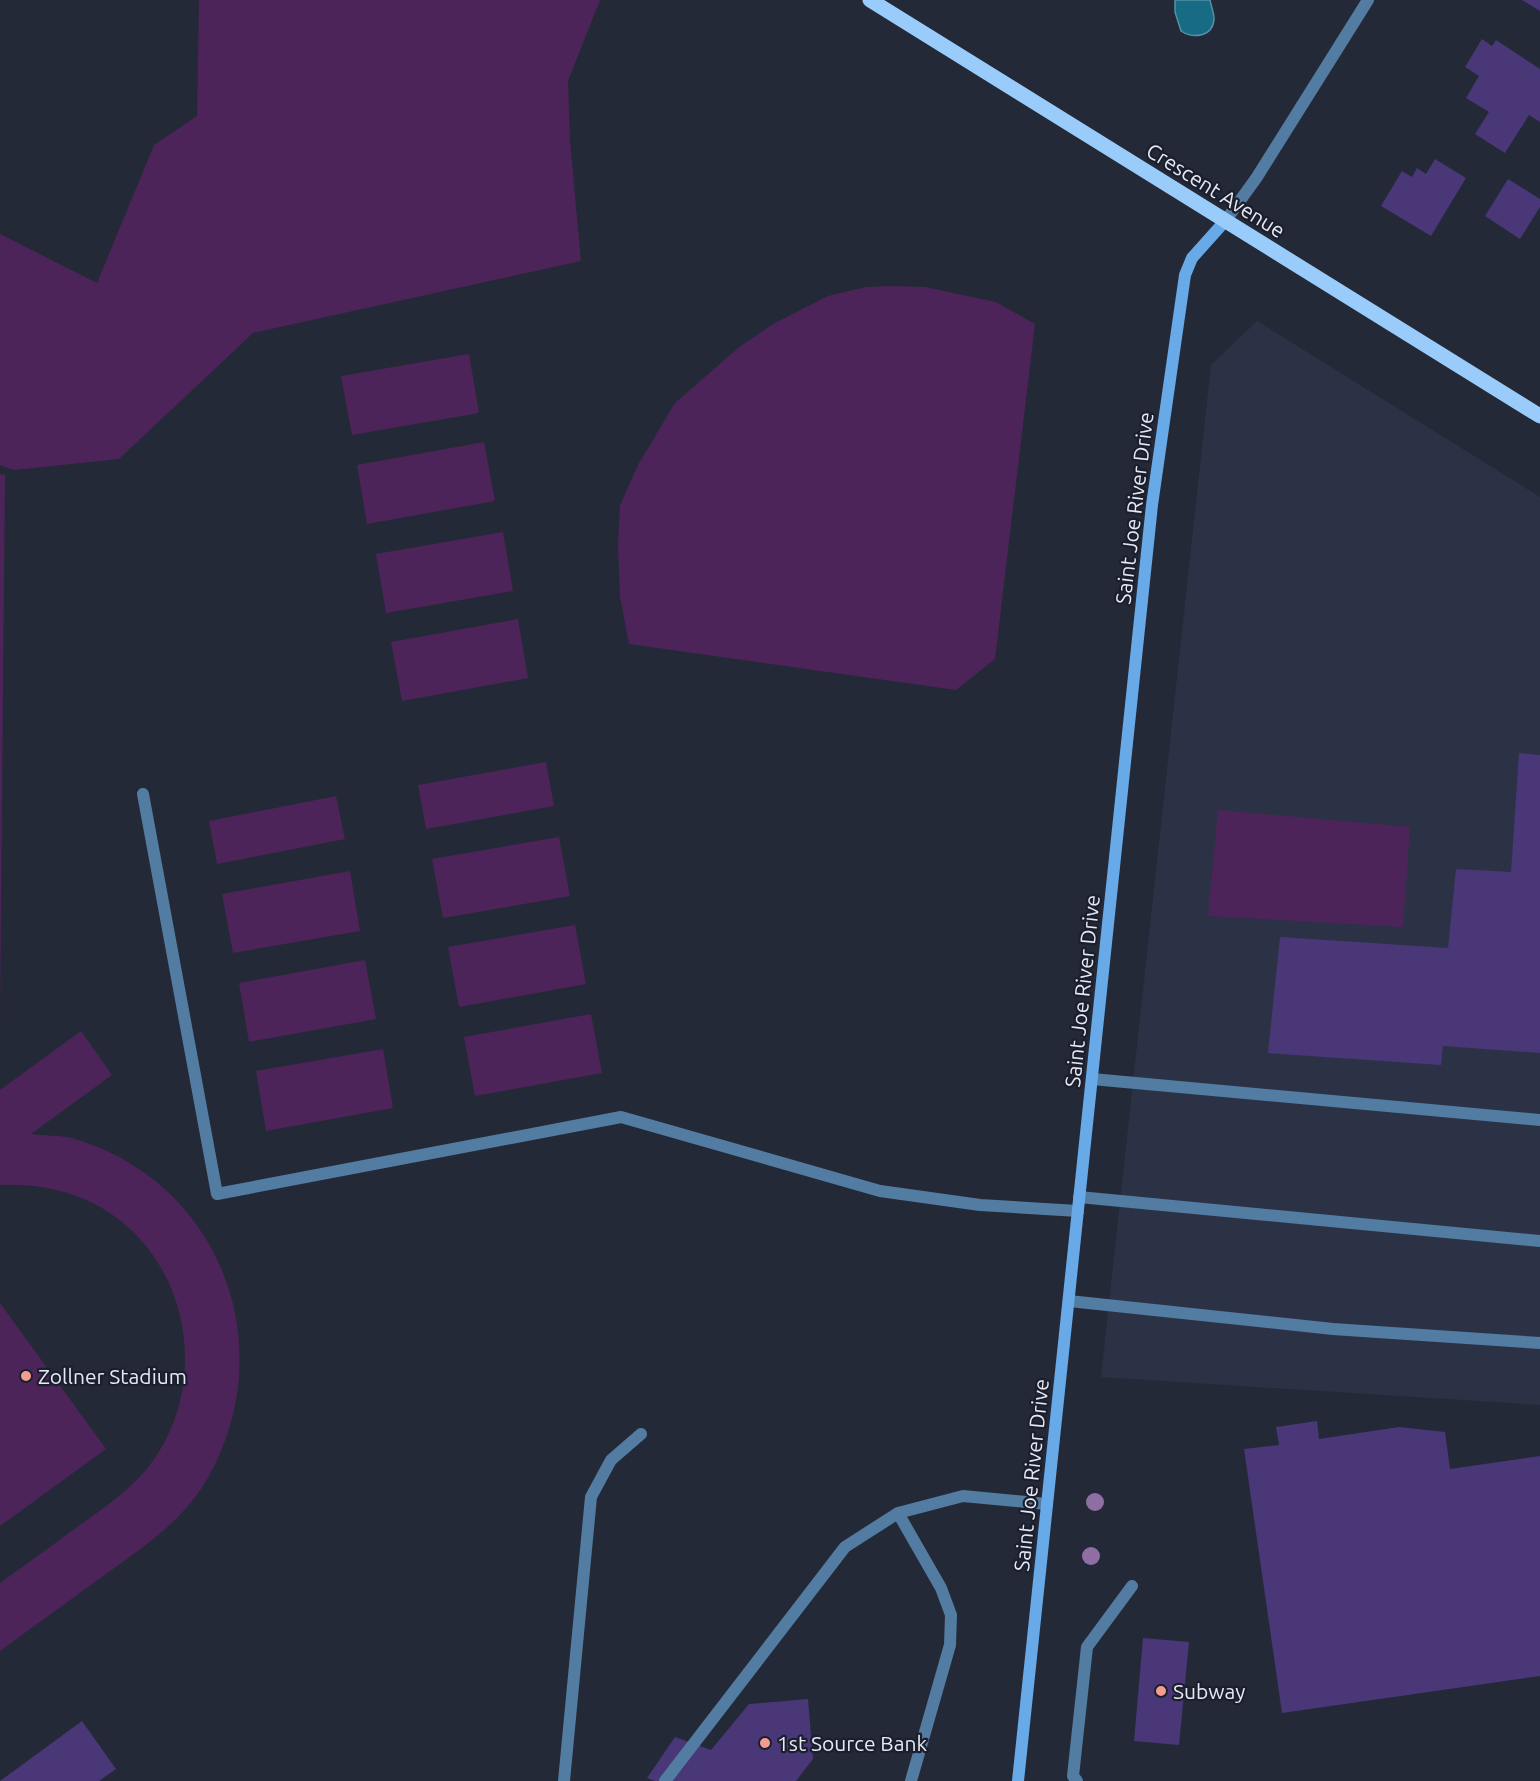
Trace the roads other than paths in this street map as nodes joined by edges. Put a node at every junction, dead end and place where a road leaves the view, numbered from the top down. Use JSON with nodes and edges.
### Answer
{"nodes":[{"id":1,"x":870,"y":0,"type":"edge"},
{"id":2,"x":1368,"y":0,"type":"edge"},
{"id":3,"x":1226,"y":220,"type":"junction"},
{"id":4,"x":1540,"y":416,"type":"edge"},
{"id":5,"x":143,"y":794,"type":"dead end"},
{"id":6,"x":1092,"y":1079,"type":"junction"},
{"id":7,"x":1540,"y":1120,"type":"edge"},
{"id":8,"x":1079,"y":1197,"type":"junction"},
{"id":9,"x":1078,"y":1211,"type":"junction"},
{"id":10,"x":1540,"y":1241,"type":"edge"},
{"id":11,"x":1069,"y":1301,"type":"junction"},
{"id":12,"x":1540,"y":1343,"type":"edge"},
{"id":13,"x":641,"y":1434,"type":"dead end"},
{"id":14,"x":1047,"y":1504,"type":"junction"},
{"id":15,"x":898,"y":1513,"type":"junction"},
{"id":16,"x":1132,"y":1586,"type":"dead end"},
{"id":17,"x":564,"y":1781,"type":"edge"},
{"id":18,"x":665,"y":1781,"type":"edge"},
{"id":19,"x":911,"y":1781,"type":"edge"},
{"id":20,"x":1018,"y":1781,"type":"edge"},
{"id":21,"x":1077,"y":1781,"type":"edge"}],
"edges":[{"from":1,"to":3,"type":"main road","name":"Crescent Avenue"},
{"from":2,"to":3,"type":"street"},
{"from":3,"to":4,"type":"main road","name":"Crescent Avenue"},
{"from":3,"to":6,"type":"main road","name":"Saint Joe River Drive"},
{"from":5,"to":9,"type":"street"},
{"from":6,"to":7,"type":"street"},
{"from":6,"to":8,"type":"main road","name":"Saint Joe River Drive"},
{"from":8,"to":9,"type":"main road","name":"Saint Joe River Drive"},
{"from":8,"to":10,"type":"street"},
{"from":9,"to":11,"type":"main road","name":"Saint Joe River Drive"},
{"from":11,"to":12,"type":"street"},
{"from":11,"to":14,"type":"main road","name":"Saint Joe River Drive"},
{"from":13,"to":17,"type":"street"},
{"from":14,"to":15,"type":"street"},
{"from":14,"to":20,"type":"main road","name":"Saint Joe River Drive"},
{"from":15,"to":18,"type":"street"},
{"from":15,"to":19,"type":"street"},
{"from":16,"to":21,"type":"street"}]}
